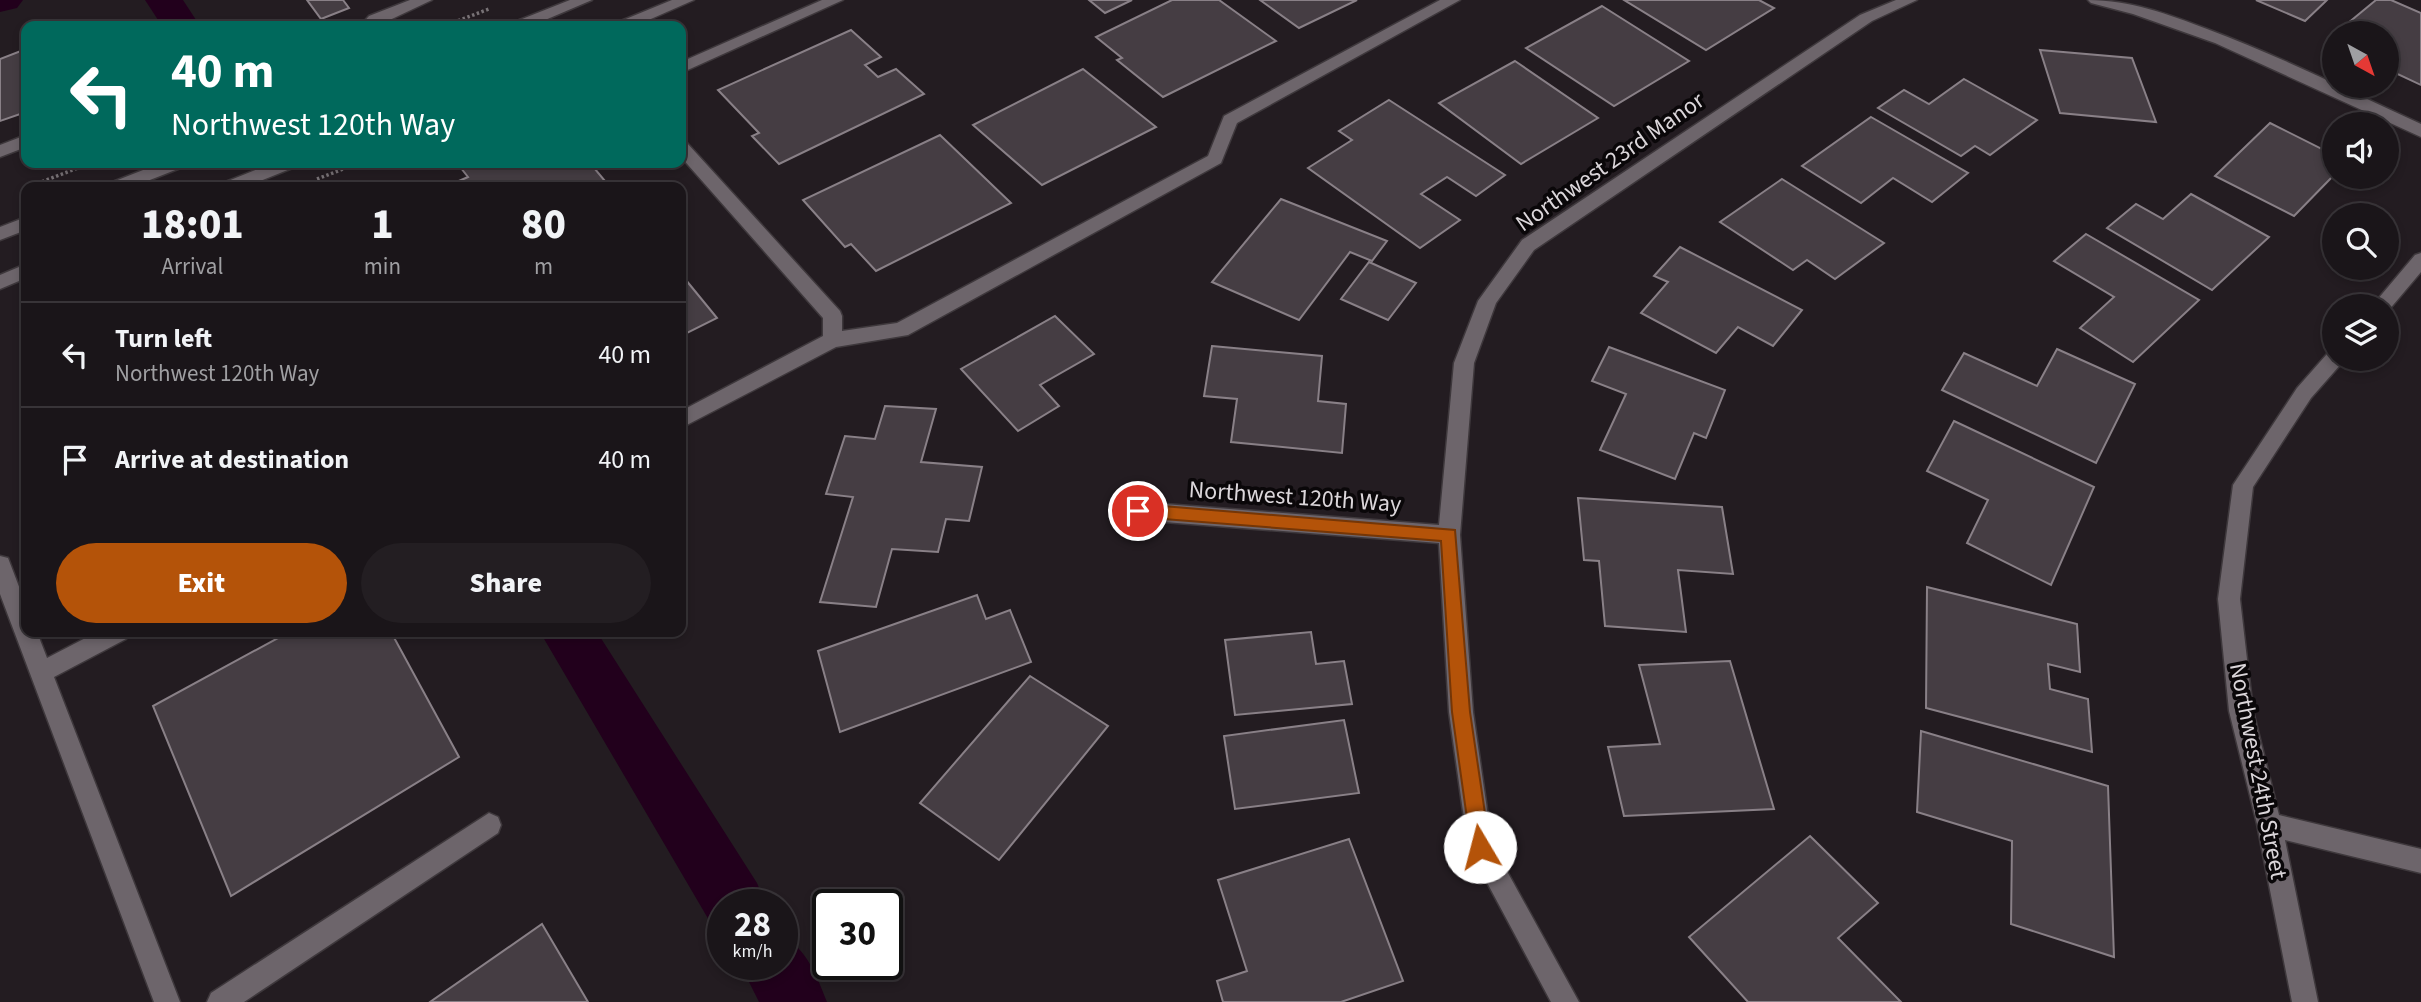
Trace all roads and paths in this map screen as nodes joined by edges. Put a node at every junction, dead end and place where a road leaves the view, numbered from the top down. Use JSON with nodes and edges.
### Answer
{"nodes":[{"id":1,"x":424,"y":0,"type":"edge"},
{"id":2,"x":584,"y":0,"type":"edge"},
{"id":3,"x":686,"y":0,"type":"edge"},
{"id":4,"x":835,"y":0,"type":"edge"},
{"id":5,"x":1452,"y":0,"type":"edge"},
{"id":6,"x":1909,"y":0,"type":"edge"},
{"id":7,"x":2096,"y":0,"type":"edge"},
{"id":8,"x":499,"y":4,"type":"dead end"},
{"id":9,"x":373,"y":21,"type":"edge"},
{"id":10,"x":456,"y":21,"type":"edge"},
{"id":11,"x":531,"y":21,"type":"edge"},
{"id":12,"x":634,"y":21,"type":"edge"},
{"id":13,"x":686,"y":66,"type":"edge"},
{"id":14,"x":2421,"y":131,"type":"edge"},
{"id":15,"x":21,"y":143,"type":"edge"},
{"id":16,"x":0,"y":151,"type":"edge"},
{"id":17,"x":686,"y":153,"type":"edge"},
{"id":18,"x":78,"y":168,"type":"edge"},
{"id":19,"x":164,"y":168,"type":"edge"},
{"id":20,"x":276,"y":168,"type":"edge"},
{"id":21,"x":346,"y":168,"type":"edge"},
{"id":22,"x":41,"y":182,"type":"edge"},
{"id":23,"x":129,"y":182,"type":"edge"},
{"id":24,"x":242,"y":182,"type":"edge"},
{"id":25,"x":309,"y":182,"type":"dead end"},
{"id":26,"x":21,"y":225,"type":"edge"},
{"id":27,"x":0,"y":234,"type":"edge"},
{"id":28,"x":2421,"y":260,"type":"edge"},
{"id":29,"x":21,"y":273,"type":"edge"},
{"id":30,"x":0,"y":282,"type":"edge"},
{"id":31,"x":2391,"y":294,"type":"edge"},
{"id":32,"x":832,"y":340,"type":"junction"},
{"id":33,"x":2323,"y":371,"type":"edge"},
{"id":34,"x":686,"y":417,"type":"edge"},
{"id":35,"x":1138,"y":511,"type":"dead end"},
{"id":36,"x":1449,"y":535,"type":"junction"},
{"id":37,"x":2,"y":575,"type":"edge"},
{"id":38,"x":21,"y":623,"type":"edge"},
{"id":39,"x":27,"y":637,"type":"edge"},
{"id":40,"x":109,"y":637,"type":"edge"},
{"id":41,"x":41,"y":673,"type":"junction"},
{"id":42,"x":2269,"y":824,"type":"junction"},
{"id":43,"x":489,"y":825,"type":"dead end"},
{"id":44,"x":2421,"y":861,"type":"edge"},
{"id":45,"x":167,"y":1002,"type":"edge"},
{"id":46,"x":220,"y":1002,"type":"edge"},
{"id":47,"x":1566,"y":1002,"type":"edge"},
{"id":48,"x":2305,"y":1002,"type":"edge"}],
"edges":[{"from":1,"to":9,"type":"street"},
{"from":2,"to":11,"type":"street"},
{"from":3,"to":12,"type":"street"},
{"from":4,"to":13,"type":"street"},
{"from":5,"to":32,"type":"street"},
{"from":6,"to":36,"type":"street","name":"Northwest 23rd Manor"},
{"from":7,"to":14,"type":"street"},
{"from":8,"to":10,"type":"path"},
{"from":15,"to":16,"type":"street"},
{"from":17,"to":32,"type":"street"},
{"from":18,"to":22,"type":"path"},
{"from":19,"to":23,"type":"street"},
{"from":20,"to":24,"type":"street"},
{"from":21,"to":25,"type":"path"},
{"from":26,"to":27,"type":"street"},
{"from":28,"to":31,"type":"street"},
{"from":29,"to":30,"type":"street"},
{"from":32,"to":34,"type":"street"},
{"from":33,"to":42,"type":"street","name":"Northwest 24th Street"},
{"from":35,"to":36,"type":"street","name":"Northwest 120th Way"},
{"from":36,"to":47,"type":"street","name":"Northwest 23rd Manor"},
{"from":37,"to":38,"type":"street"},
{"from":39,"to":41,"type":"street"},
{"from":40,"to":41,"type":"street"},
{"from":41,"to":45,"type":"street"},
{"from":42,"to":44,"type":"street"},
{"from":42,"to":48,"type":"street","name":"Northwest 24th Street"},
{"from":43,"to":46,"type":"street"}]}
